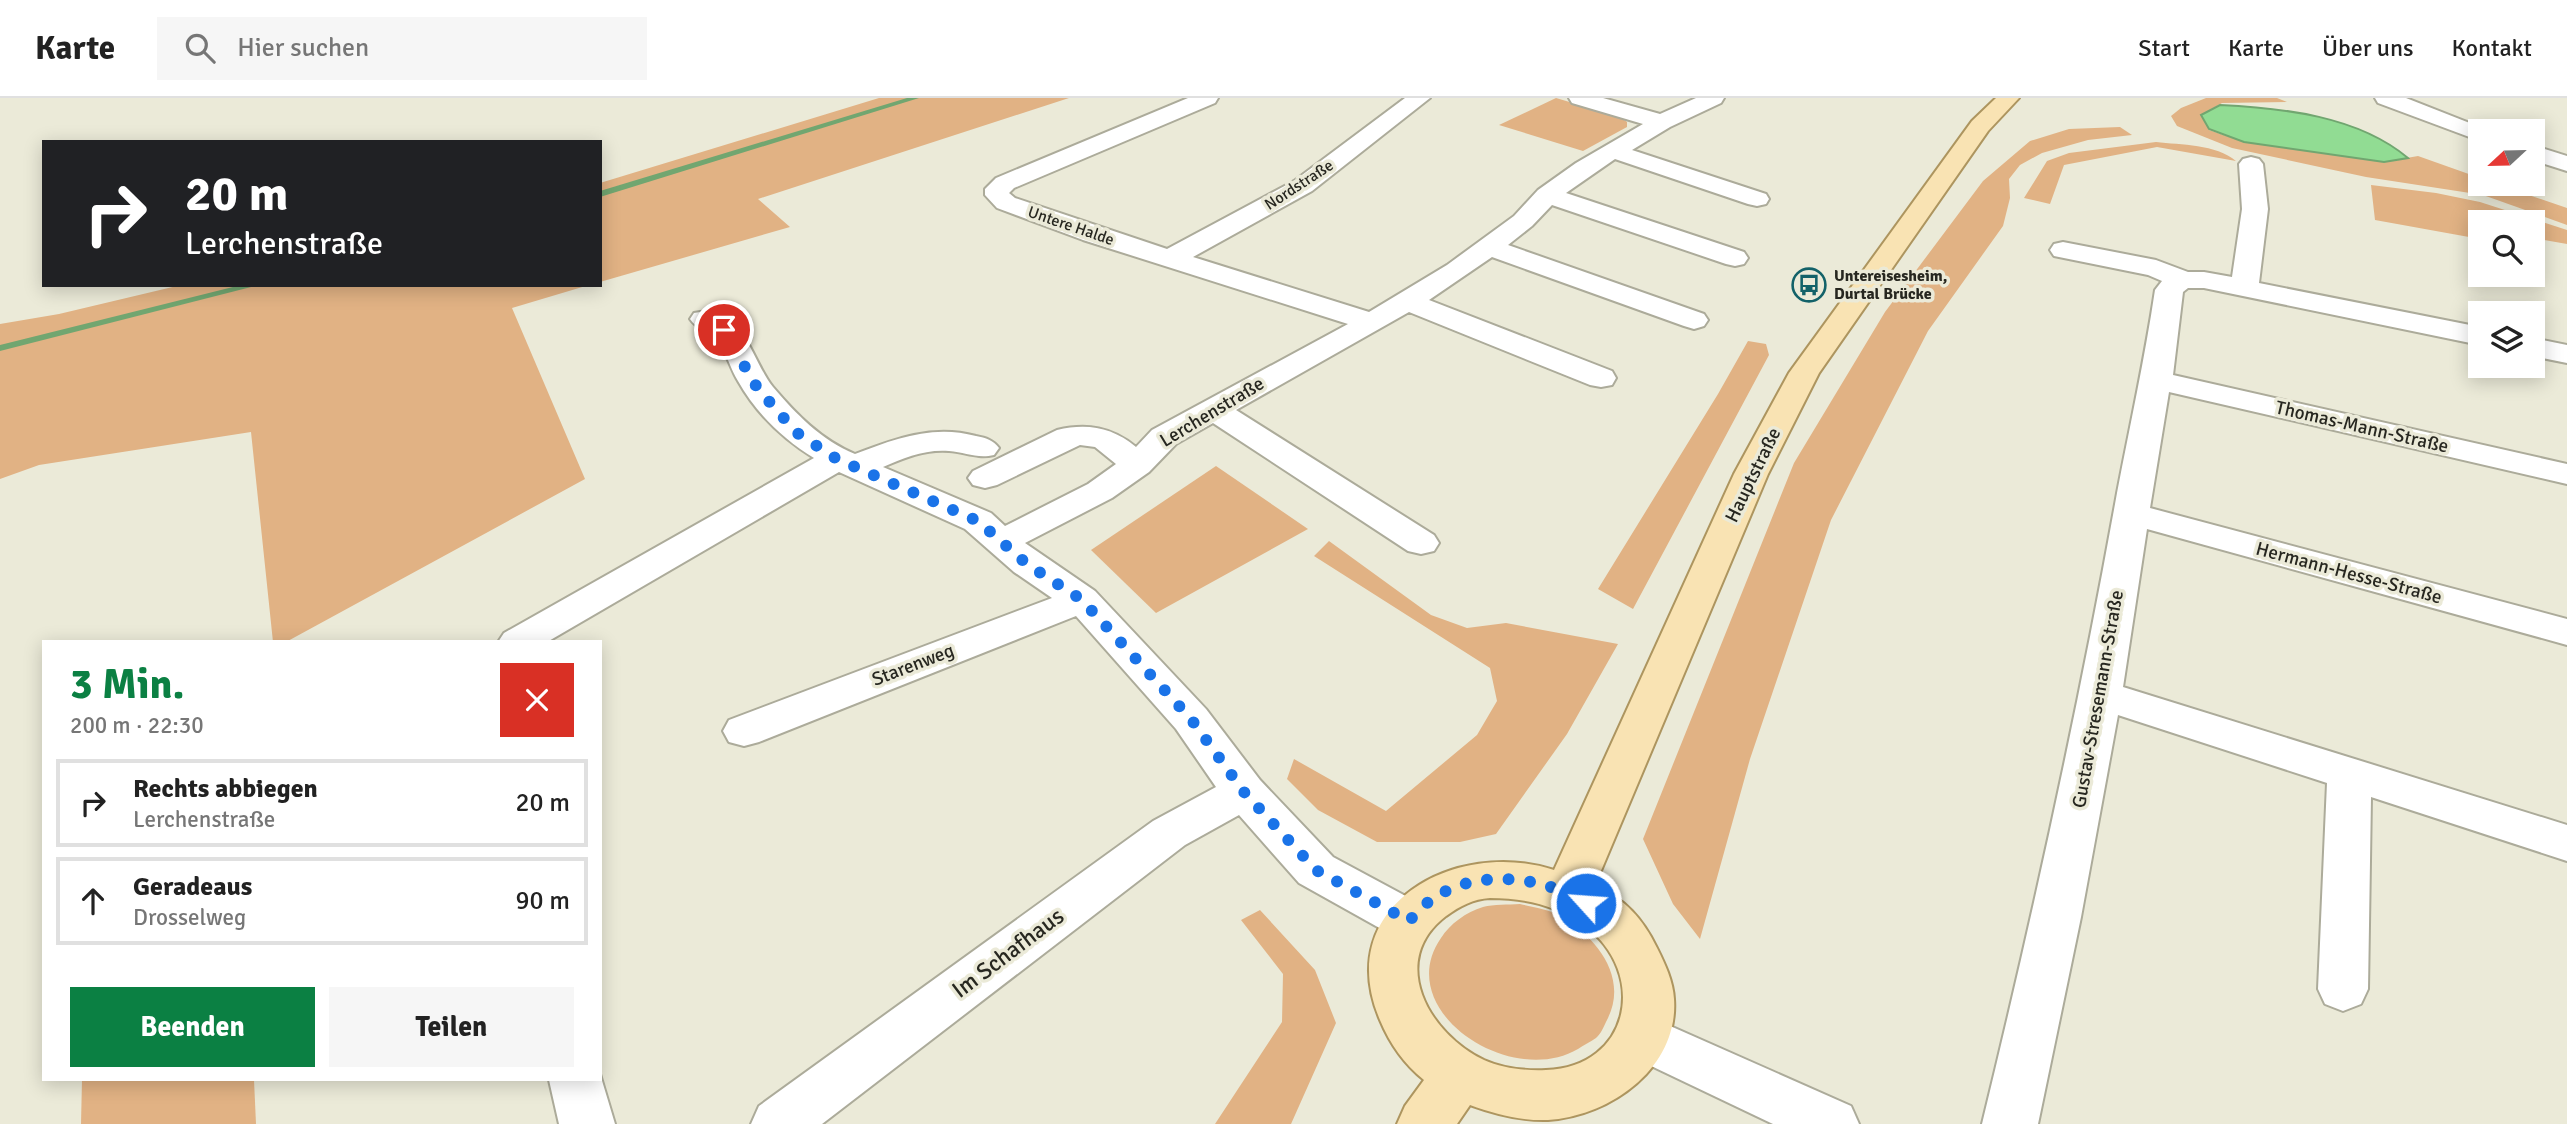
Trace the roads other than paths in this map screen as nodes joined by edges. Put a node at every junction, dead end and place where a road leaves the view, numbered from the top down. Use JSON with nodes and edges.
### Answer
{"nodes":[{"id":1,"x":1207,"y":98,"type":"edge"},
{"id":2,"x":1419,"y":98,"type":"edge"},
{"id":3,"x":1580,"y":98,"type":"edge"},
{"id":4,"x":1713,"y":98,"type":"edge"},
{"id":5,"x":2008,"y":98,"type":"edge"},
{"id":6,"x":2386,"y":98,"type":"edge"},
{"id":7,"x":1662,"y":122,"type":"junction"},
{"id":8,"x":2468,"y":129,"type":"edge"},
{"id":9,"x":1613,"y":151,"type":"junction"},
{"id":10,"x":2545,"y":156,"type":"edge"},
{"id":11,"x":2251,"y":164,"type":"dead end"},
{"id":12,"x":2567,"y":164,"type":"edge"},
{"id":13,"x":1547,"y":195,"type":"junction"},
{"id":14,"x":1757,"y":199,"type":"dead end"},
{"id":15,"x":1489,"y":247,"type":"junction"},
{"id":16,"x":2063,"y":250,"type":"dead end"},
{"id":17,"x":1170,"y":258,"type":"junction"},
{"id":18,"x":1735,"y":258,"type":"dead end"},
{"id":19,"x":2183,"y":280,"type":"junction"},
{"id":20,"x":2245,"y":287,"type":"junction"},
{"id":21,"x":1406,"y":301,"type":"junction"},
{"id":22,"x":704,"y":319,"type":"dead end"},
{"id":23,"x":1694,"y":320,"type":"dead end"},
{"id":24,"x":1372,"y":322,"type":"junction"},
{"id":25,"x":2468,"y":333,"type":"edge"},
{"id":26,"x":2545,"y":350,"type":"edge"},
{"id":27,"x":2567,"y":354,"type":"edge"},
{"id":28,"x":1601,"y":378,"type":"dead end"},
{"id":29,"x":2156,"y":380,"type":"junction"},
{"id":30,"x":1213,"y":409,"type":"junction"},
{"id":31,"x":845,"y":463,"type":"junction"},
{"id":32,"x":1137,"y":465,"type":"junction"},
{"id":33,"x":2567,"y":474,"type":"edge"},
{"id":34,"x":2131,"y":514,"type":"junction"},
{"id":35,"x":1002,"y":541,"type":"junction"},
{"id":36,"x":1421,"y":543,"type":"dead end"},
{"id":37,"x":1082,"y":600,"type":"junction"},
{"id":38,"x":2567,"y":632,"type":"edge"},
{"id":39,"x":522,"y":640,"type":"edge"},
{"id":40,"x":2101,"y":695,"type":"junction"},
{"id":41,"x":744,"y":731,"type":"dead end"},
{"id":42,"x":2349,"y":773,"type":"junction"},
{"id":43,"x":1244,"y":792,"type":"junction"},
{"id":44,"x":2567,"y":843,"type":"edge"},
{"id":45,"x":1568,"y":892,"type":"junction"},
{"id":46,"x":1409,"y":921,"type":"junction"},
{"id":47,"x":2343,"y":989,"type":"dead end"},
{"id":48,"x":1643,"y":1037,"type":"junction"},
{"id":49,"x":1459,"y":1075,"type":"junction"},
{"id":50,"x":576,"y":1081,"type":"edge"},
{"id":51,"x":587,"y":1124,"type":"edge"},
{"id":52,"x":779,"y":1124,"type":"edge"},
{"id":53,"x":1425,"y":1124,"type":"edge"},
{"id":54,"x":1831,"y":1124,"type":"edge"},
{"id":55,"x":2010,"y":1124,"type":"edge"}],
"edges":[{"from":1,"to":17,"type":"street","name":"Untere Halde"},
{"from":2,"to":17,"type":"street","name":"Nordstraße"},
{"from":3,"to":7,"type":"street"},
{"from":4,"to":7,"type":"street","name":"Lerchenstraße"},
{"from":5,"to":45,"type":"main road","name":"Hauptstraße"},
{"from":6,"to":8,"type":"street"},
{"from":7,"to":9,"type":"street","name":"Lerchenstraße"},
{"from":9,"to":13,"type":"street","name":"Lerchenstraße"},
{"from":9,"to":14,"type":"street"},
{"from":10,"to":12,"type":"street"},
{"from":11,"to":20,"type":"street"},
{"from":13,"to":15,"type":"street","name":"Lerchenstraße"},
{"from":13,"to":18,"type":"street"},
{"from":15,"to":21,"type":"street","name":"Lerchenstraße"},
{"from":15,"to":23,"type":"street"},
{"from":16,"to":19,"type":"street"},
{"from":17,"to":24,"type":"street","name":"Untere Halde"},
{"from":19,"to":20,"type":"street"},
{"from":19,"to":29,"type":"street","name":"Gustav-Stresemann-Straße"},
{"from":20,"to":25,"type":"street"},
{"from":21,"to":24,"type":"street","name":"Lerchenstraße"},
{"from":21,"to":28,"type":"street"},
{"from":22,"to":31,"type":"street"},
{"from":24,"to":30,"type":"street","name":"Lerchenstraße"},
{"from":26,"to":27,"type":"street"},
{"from":29,"to":33,"type":"street","name":"Thomas-Mann-Straße"},
{"from":29,"to":34,"type":"street","name":"Gustav-Stresemann-Straße"},
{"from":30,"to":32,"type":"street","name":"Lerchenstraße"},
{"from":30,"to":36,"type":"street"},
{"from":31,"to":32,"type":"street"},
{"from":31,"to":35,"type":"street"},
{"from":31,"to":39,"type":"street"},
{"from":32,"to":35,"type":"street","name":"Lerchenstraße"},
{"from":34,"to":38,"type":"street","name":"Hermann-Hesse-Straße"},
{"from":34,"to":40,"type":"street","name":"Gustav-Stresemann-Straße"},
{"from":35,"to":37,"type":"street"},
{"from":37,"to":41,"type":"street","name":"Starenweg"},
{"from":37,"to":43,"type":"street"},
{"from":40,"to":42,"type":"street"},
{"from":40,"to":55,"type":"street","name":"Gustav-Stresemann-Straße"},
{"from":42,"to":44,"type":"street"},
{"from":42,"to":47,"type":"street"},
{"from":43,"to":46,"type":"street"},
{"from":43,"to":52,"type":"street","name":"Im Schafhaus"},
{"from":45,"to":46,"type":"main road"},
{"from":45,"to":48,"type":"main road"},
{"from":46,"to":49,"type":"main road"},
{"from":48,"to":49,"type":"main road"},
{"from":48,"to":54,"type":"street"},
{"from":49,"to":53,"type":"main road"},
{"from":50,"to":51,"type":"street"}]}
